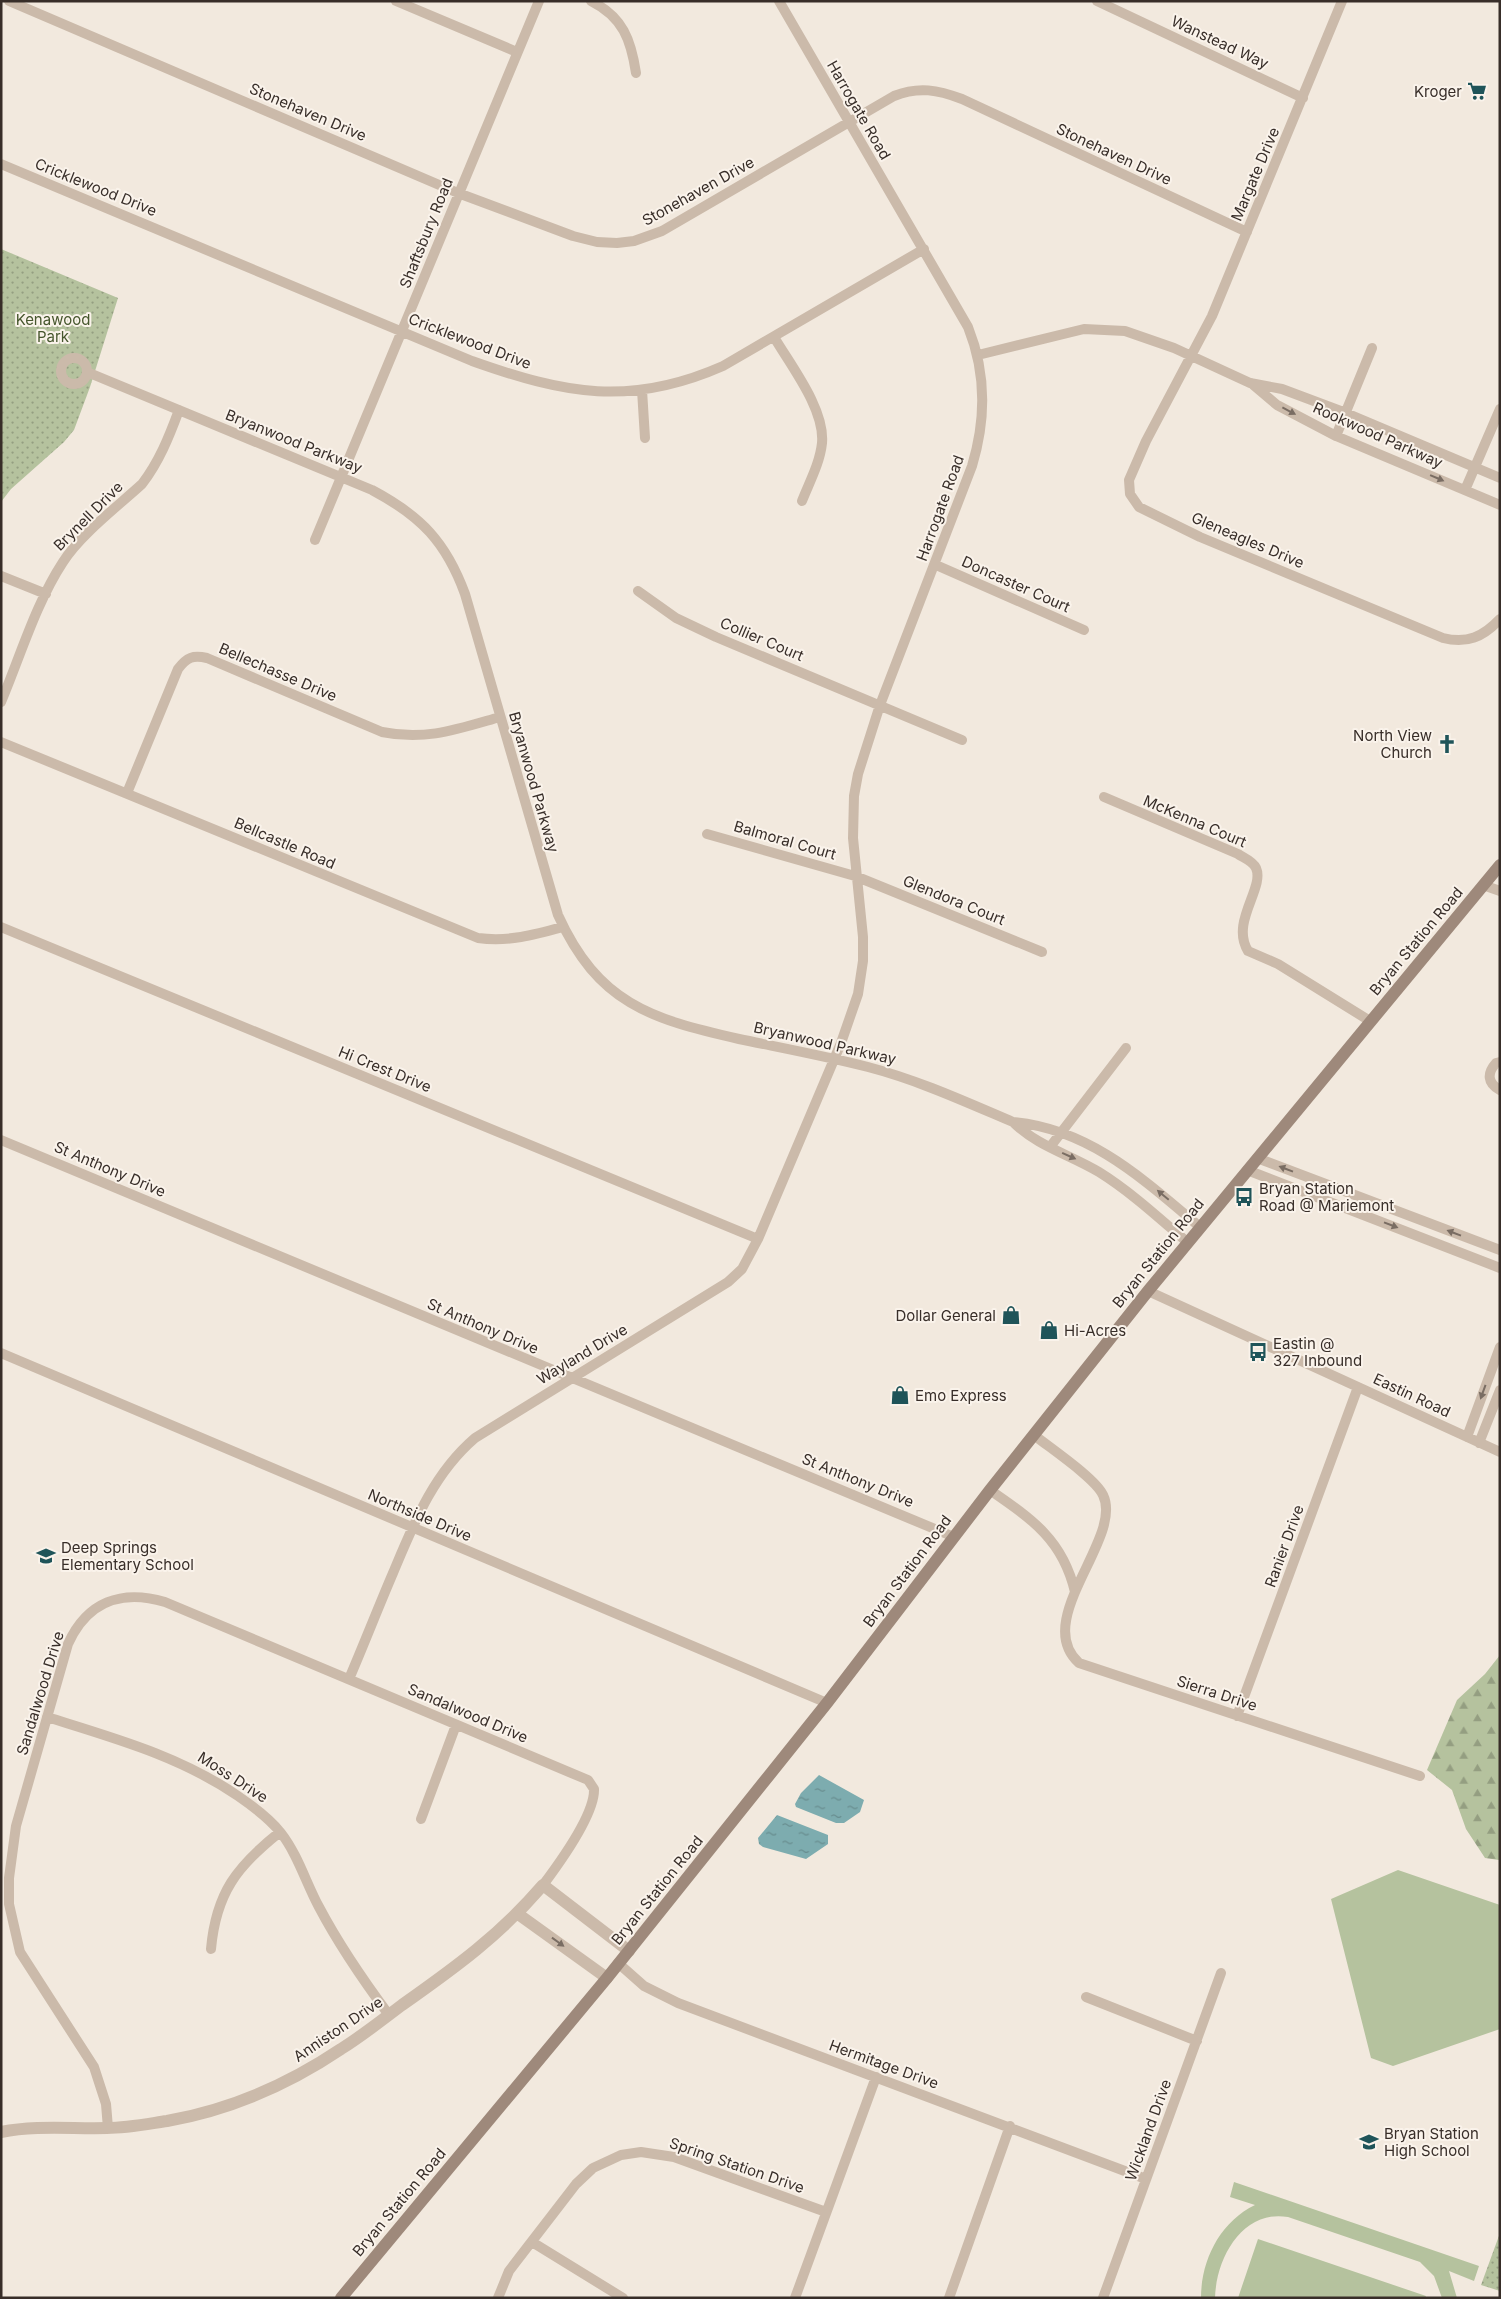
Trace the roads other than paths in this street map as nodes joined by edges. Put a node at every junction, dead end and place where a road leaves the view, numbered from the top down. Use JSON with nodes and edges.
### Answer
{"nodes":[{"id":1,"x":9,"y":1,"type":"edge"},
{"id":2,"x":396,"y":1,"type":"edge"},
{"id":3,"x":539,"y":1,"type":"edge"},
{"id":4,"x":591,"y":1,"type":"edge"},
{"id":5,"x":779,"y":1,"type":"edge"},
{"id":6,"x":1097,"y":1,"type":"edge"},
{"id":7,"x":1342,"y":1,"type":"edge"},
{"id":8,"x":518,"y":52,"type":"junction"},
{"id":9,"x":636,"y":73,"type":"dead end"},
{"id":10,"x":1303,"y":98,"type":"junction"},
{"id":11,"x":849,"y":121,"type":"junction"},
{"id":12,"x":1,"y":164,"type":"edge"},
{"id":13,"x":458,"y":192,"type":"junction"},
{"id":14,"x":1247,"y":232,"type":"junction"},
{"id":15,"x":924,"y":249,"type":"junction"},
{"id":16,"x":402,"y":330,"type":"junction"},
{"id":17,"x":774,"y":337,"type":"junction"},
{"id":18,"x":1372,"y":348,"type":"dead end"},
{"id":19,"x":978,"y":355,"type":"junction"},
{"id":20,"x":1190,"y":356,"type":"junction"},
{"id":21,"x":87,"y":372,"type":"dead end"},
{"id":22,"x":1250,"y":383,"type":"junction"},
{"id":23,"x":642,"y":390,"type":"junction"},
{"id":24,"x":1500,"y":409,"type":"edge"},
{"id":25,"x":179,"y":410,"type":"junction"},
{"id":26,"x":1346,"y":414,"type":"junction"},
{"id":27,"x":1336,"y":436,"type":"junction"},
{"id":28,"x":645,"y":438,"type":"dead end"},
{"id":29,"x":1474,"y":468,"type":"junction"},
{"id":30,"x":342,"y":477,"type":"junction"},
{"id":31,"x":1500,"y":478,"type":"edge"},
{"id":32,"x":1465,"y":490,"type":"junction"},
{"id":33,"x":802,"y":501,"type":"dead end"},
{"id":34,"x":1500,"y":504,"type":"edge"},
{"id":35,"x":315,"y":540,"type":"dead end"},
{"id":36,"x":936,"y":565,"type":"junction"},
{"id":37,"x":1,"y":576,"type":"edge"},
{"id":38,"x":638,"y":590,"type":"dead end"},
{"id":39,"x":46,"y":594,"type":"junction"},
{"id":40,"x":1500,"y":618,"type":"edge"},
{"id":41,"x":1084,"y":630,"type":"dead end"},
{"id":42,"x":1,"y":702,"type":"edge"},
{"id":43,"x":880,"y":705,"type":"junction"},
{"id":44,"x":500,"y":717,"type":"junction"},
{"id":45,"x":962,"y":740,"type":"dead end"},
{"id":46,"x":1,"y":742,"type":"edge"},
{"id":47,"x":127,"y":793,"type":"junction"},
{"id":48,"x":1104,"y":798,"type":"dead end"},
{"id":49,"x":707,"y":834,"type":"dead end"},
{"id":50,"x":1500,"y":865,"type":"edge"},
{"id":51,"x":856,"y":876,"type":"junction"},
{"id":52,"x":1483,"y":885,"type":"junction"},
{"id":53,"x":1500,"y":891,"type":"edge"},
{"id":54,"x":1,"y":927,"type":"edge"},
{"id":55,"x":563,"y":927,"type":"junction"},
{"id":56,"x":1042,"y":952,"type":"dead end"},
{"id":57,"x":1370,"y":1021,"type":"junction"},
{"id":58,"x":1126,"y":1048,"type":"dead end"},
{"id":59,"x":834,"y":1059,"type":"junction"},
{"id":60,"x":1500,"y":1062,"type":"edge"},
{"id":61,"x":1500,"y":1090,"type":"edge"},
{"id":62,"x":1013,"y":1122,"type":"junction"},
{"id":63,"x":1062,"y":1131,"type":"junction"},
{"id":64,"x":1,"y":1140,"type":"edge"},
{"id":65,"x":1050,"y":1147,"type":"junction"},
{"id":66,"x":1257,"y":1158,"type":"junction"},
{"id":67,"x":1248,"y":1170,"type":"junction"},
{"id":68,"x":1200,"y":1227,"type":"junction"},
{"id":69,"x":758,"y":1239,"type":"junction"},
{"id":70,"x":1187,"y":1242,"type":"junction"},
{"id":71,"x":1500,"y":1250,"type":"edge"},
{"id":72,"x":1500,"y":1268,"type":"edge"},
{"id":73,"x":1148,"y":1291,"type":"junction"},
{"id":74,"x":1500,"y":1346,"type":"edge"},
{"id":75,"x":1,"y":1353,"type":"edge"},
{"id":76,"x":571,"y":1379,"type":"junction"},
{"id":77,"x":1358,"y":1387,"type":"junction"},
{"id":78,"x":1500,"y":1390,"type":"edge"},
{"id":79,"x":1034,"y":1434,"type":"junction"},
{"id":80,"x":1467,"y":1437,"type":"junction"},
{"id":81,"x":1479,"y":1443,"type":"junction"},
{"id":82,"x":1500,"y":1452,"type":"edge"},
{"id":83,"x":990,"y":1490,"type":"junction"},
{"id":84,"x":411,"y":1528,"type":"junction"},
{"id":85,"x":954,"y":1537,"type":"junction"},
{"id":86,"x":1075,"y":1592,"type":"junction"},
{"id":87,"x":349,"y":1679,"type":"junction"},
{"id":88,"x":827,"y":1703,"type":"junction"},
{"id":89,"x":1237,"y":1716,"type":"junction"},
{"id":90,"x":47,"y":1717,"type":"junction"},
{"id":91,"x":456,"y":1725,"type":"junction"},
{"id":92,"x":1420,"y":1776,"type":"dead end"},
{"id":93,"x":594,"y":1789,"type":"joint"},
{"id":94,"x":421,"y":1818,"type":"dead end"},
{"id":95,"x":280,"y":1832,"type":"junction"},
{"id":96,"x":543,"y":1885,"type":"junction"},
{"id":97,"x":5,"y":1905,"type":"edge"},
{"id":98,"x":518,"y":1914,"type":"junction"},
{"id":99,"x":211,"y":1949,"type":"dead end"},
{"id":100,"x":629,"y":1951,"type":"junction"},
{"id":101,"x":618,"y":1964,"type":"junction"},
{"id":102,"x":1221,"y":1973,"type":"dead end"},
{"id":103,"x":607,"y":1978,"type":"junction"},
{"id":104,"x":1086,"y":1997,"type":"dead end"},
{"id":105,"x":389,"y":2015,"type":"junction"},
{"id":106,"x":1197,"y":2041,"type":"junction"},
{"id":107,"x":876,"y":2077,"type":"junction"},
{"id":108,"x":1010,"y":2126,"type":"junction"},
{"id":109,"x":108,"y":2128,"type":"junction"},
{"id":110,"x":1,"y":2132,"type":"edge"},
{"id":111,"x":1146,"y":2179,"type":"junction"},
{"id":112,"x":826,"y":2212,"type":"junction"},
{"id":113,"x":532,"y":2242,"type":"junction"},
{"id":114,"x":340,"y":2298,"type":"edge"},
{"id":115,"x":498,"y":2298,"type":"edge"},
{"id":116,"x":623,"y":2298,"type":"edge"},
{"id":117,"x":795,"y":2298,"type":"edge"},
{"id":118,"x":949,"y":2298,"type":"edge"},
{"id":119,"x":1103,"y":2298,"type":"edge"}],
"edges":[{"from":1,"to":13,"type":"street","name":"Stonehaven Drive"},
{"from":2,"to":8,"type":"street"},
{"from":3,"to":8,"type":"street","name":"Shaftsbury Road"},
{"from":4,"to":9,"type":"street"},
{"from":5,"to":11,"type":"street","name":"Harrogate Road"},
{"from":6,"to":10,"type":"street","name":"Wanstead Way"},
{"from":7,"to":10,"type":"street","name":"Margate Drive"},
{"from":8,"to":13,"type":"street","name":"Shaftsbury Road"},
{"from":10,"to":14,"type":"street","name":"Margate Drive"},
{"from":11,"to":13,"type":"street","name":"Stonehaven Drive"},
{"from":11,"to":14,"type":"street","name":"Stonehaven Drive"},
{"from":11,"to":15,"type":"street","name":"Harrogate Road"},
{"from":12,"to":16,"type":"street","name":"Cricklewood Drive"},
{"from":13,"to":16,"type":"street","name":"Shaftsbury Road"},
{"from":14,"to":20,"type":"street","name":"Margate Drive"},
{"from":15,"to":17,"type":"street","name":"Cricklewood Drive"},
{"from":15,"to":19,"type":"street","name":"Harrogate Road"},
{"from":16,"to":23,"type":"street","name":"Cricklewood Drive"},
{"from":16,"to":30,"type":"street","name":"Shaftsbury Road"},
{"from":17,"to":23,"type":"street","name":"Cricklewood Drive"},
{"from":17,"to":33,"type":"street"},
{"from":18,"to":26,"type":"street"},
{"from":19,"to":20,"type":"street","name":"Rookwood Parkway"},
{"from":19,"to":36,"type":"street","name":"Harrogate Road"},
{"from":20,"to":22,"type":"street","name":"Rookwood Parkway"},
{"from":20,"to":40,"type":"street","name":"Gleneagles Drive"},
{"from":21,"to":25,"type":"street","name":"Bryanwood Parkway"},
{"from":22,"to":26,"type":"street","name":"Rookwood Parkway"},
{"from":22,"to":27,"type":"street","name":"Rookwood Parkway","one_way":true},
{"from":23,"to":28,"type":"street"},
{"from":24,"to":29,"type":"street"},
{"from":25,"to":30,"type":"street","name":"Bryanwood Parkway"},
{"from":25,"to":39,"type":"street","name":"Brynell Drive"},
{"from":26,"to":27,"type":"street"},
{"from":26,"to":29,"type":"street","name":"Rookwood Parkway"},
{"from":27,"to":32,"type":"street","name":"Rookwood Parkway","one_way":true},
{"from":29,"to":31,"type":"street","name":"Rookwood Parkway"},
{"from":29,"to":32,"type":"street"},
{"from":30,"to":35,"type":"street","name":"Shaftsbury Road"},
{"from":30,"to":44,"type":"street","name":"Bryanwood Parkway"},
{"from":32,"to":34,"type":"street","name":"Rookwood Parkway"},
{"from":36,"to":41,"type":"street","name":"Doncaster Court"},
{"from":36,"to":43,"type":"street","name":"Harrogate Road"},
{"from":37,"to":39,"type":"street"},
{"from":38,"to":43,"type":"street","name":"Collier Court"},
{"from":39,"to":42,"type":"street","name":"Brynell Drive"},
{"from":43,"to":45,"type":"street","name":"Collier Court"},
{"from":43,"to":51,"type":"street","name":"Harrogate Road"},
{"from":44,"to":47,"type":"street","name":"Bellechasse Drive"},
{"from":44,"to":55,"type":"street","name":"Bryanwood Parkway"},
{"from":46,"to":47,"type":"street","name":"Bellcastle Road"},
{"from":47,"to":55,"type":"street","name":"Bellcastle Road"},
{"from":48,"to":57,"type":"street","name":"McKenna Court"},
{"from":49,"to":51,"type":"street","name":"Balmoral Court"},
{"from":50,"to":52,"type":"main road","name":"Bryan Station Road"},
{"from":51,"to":56,"type":"street","name":"Glendora Court"},
{"from":51,"to":59,"type":"street","name":"Harrogate Road"},
{"from":52,"to":53,"type":"street"},
{"from":52,"to":57,"type":"main road","name":"Bryan Station Road"},
{"from":54,"to":69,"type":"street","name":"Hi Crest Drive"},
{"from":55,"to":59,"type":"street","name":"Bryanwood Parkway"},
{"from":57,"to":66,"type":"main road","name":"Bryan Station Road"},
{"from":58,"to":63,"type":"street"},
{"from":59,"to":62,"type":"street","name":"Bryanwood Parkway"},
{"from":59,"to":69,"type":"street","name":"Wayland Drive"},
{"from":60,"to":61,"type":"street"},
{"from":62,"to":63,"type":"street","name":"Bryanwood Parkway"},
{"from":62,"to":65,"type":"street","name":"Bryanwood Parkway"},
{"from":63,"to":65,"type":"street"},
{"from":68,"to":63,"type":"street","name":"Bryanwood Parkway","one_way":true},
{"from":64,"to":76,"type":"street","name":"St Anthony Drive"},
{"from":65,"to":70,"type":"street","name":"Bryanwood Parkway","one_way":true},
{"from":66,"to":67,"type":"main road","name":"Bryan Station Road"},
{"from":71,"to":66,"type":"street","one_way":true},
{"from":67,"to":68,"type":"main road","name":"Bryan Station Road"},
{"from":67,"to":72,"type":"street","one_way":true},
{"from":68,"to":70,"type":"main road","name":"Bryan Station Road"},
{"from":69,"to":76,"type":"street","name":"Wayland Drive"},
{"from":70,"to":73,"type":"main road","name":"Bryan Station Road"},
{"from":73,"to":77,"type":"street","name":"Eastin Road"},
{"from":73,"to":79,"type":"main road","name":"Bryan Station Road"},
{"from":74,"to":80,"type":"street","one_way":true},
{"from":75,"to":84,"type":"street","name":"Northside Drive"},
{"from":76,"to":84,"type":"street","name":"Wayland Drive"},
{"from":76,"to":85,"type":"street","name":"St Anthony Drive"},
{"from":77,"to":80,"type":"street","name":"Eastin Road"},
{"from":77,"to":89,"type":"street","name":"Ranier Drive"},
{"from":78,"to":81,"type":"street"},
{"from":79,"to":83,"type":"main road","name":"Bryan Station Road"},
{"from":79,"to":86,"type":"street","name":"Sierra Drive"},
{"from":80,"to":81,"type":"street","name":"Eastin Road"},
{"from":81,"to":82,"type":"street","name":"Eastin Road"},
{"from":83,"to":85,"type":"main road","name":"Bryan Station Road"},
{"from":83,"to":86,"type":"street"},
{"from":84,"to":87,"type":"street","name":"Wayland Drive"},
{"from":84,"to":88,"type":"street","name":"Northside Drive"},
{"from":85,"to":88,"type":"main road","name":"Bryan Station Road"},
{"from":86,"to":89,"type":"street","name":"Sierra Drive"},
{"from":87,"to":90,"type":"street","name":"Sandalwood Drive"},
{"from":87,"to":91,"type":"street","name":"Sandalwood Drive"},
{"from":88,"to":100,"type":"main road","name":"Bryan Station Road"},
{"from":89,"to":92,"type":"street","name":"Sierra Drive"},
{"from":90,"to":95,"type":"street","name":"Moss Drive"},
{"from":90,"to":97,"type":"street","name":"Sandalwood Drive"},
{"from":91,"to":93,"type":"street","name":"Sandalwood Drive"},
{"from":91,"to":94,"type":"street"},
{"from":93,"to":96,"type":"street","name":"Anniston Drive"},
{"from":95,"to":99,"type":"street"},
{"from":95,"to":105,"type":"street","name":"Moss Drive"},
{"from":96,"to":98,"type":"street","name":"Anniston Drive"},
{"from":96,"to":100,"type":"street"},
{"from":97,"to":109,"type":"street","name":"Sandalwood Drive"},
{"from":98,"to":103,"type":"street","one_way":true},
{"from":98,"to":105,"type":"street","name":"Anniston Drive"},
{"from":100,"to":101,"type":"main road","name":"Bryan Station Road"},
{"from":101,"to":103,"type":"main road","name":"Bryan Station Road"},
{"from":101,"to":107,"type":"street","name":"Hermitage Drive"},
{"from":102,"to":106,"type":"street","name":"Wickland Drive"},
{"from":103,"to":114,"type":"main road","name":"Bryan Station Road"},
{"from":104,"to":106,"type":"street"},
{"from":105,"to":109,"type":"street","name":"Anniston Drive"},
{"from":106,"to":111,"type":"street","name":"Wickland Drive"},
{"from":107,"to":108,"type":"street","name":"Hermitage Drive"},
{"from":107,"to":112,"type":"street"},
{"from":108,"to":111,"type":"street","name":"Hermitage Drive"},
{"from":108,"to":118,"type":"street"},
{"from":109,"to":110,"type":"street","name":"Anniston Drive"},
{"from":111,"to":119,"type":"street","name":"Wickland Drive"},
{"from":112,"to":113,"type":"street","name":"Spring Station Drive"},
{"from":112,"to":117,"type":"street"},
{"from":113,"to":115,"type":"street","name":"Spring Station Drive"},
{"from":113,"to":116,"type":"street"}]}
